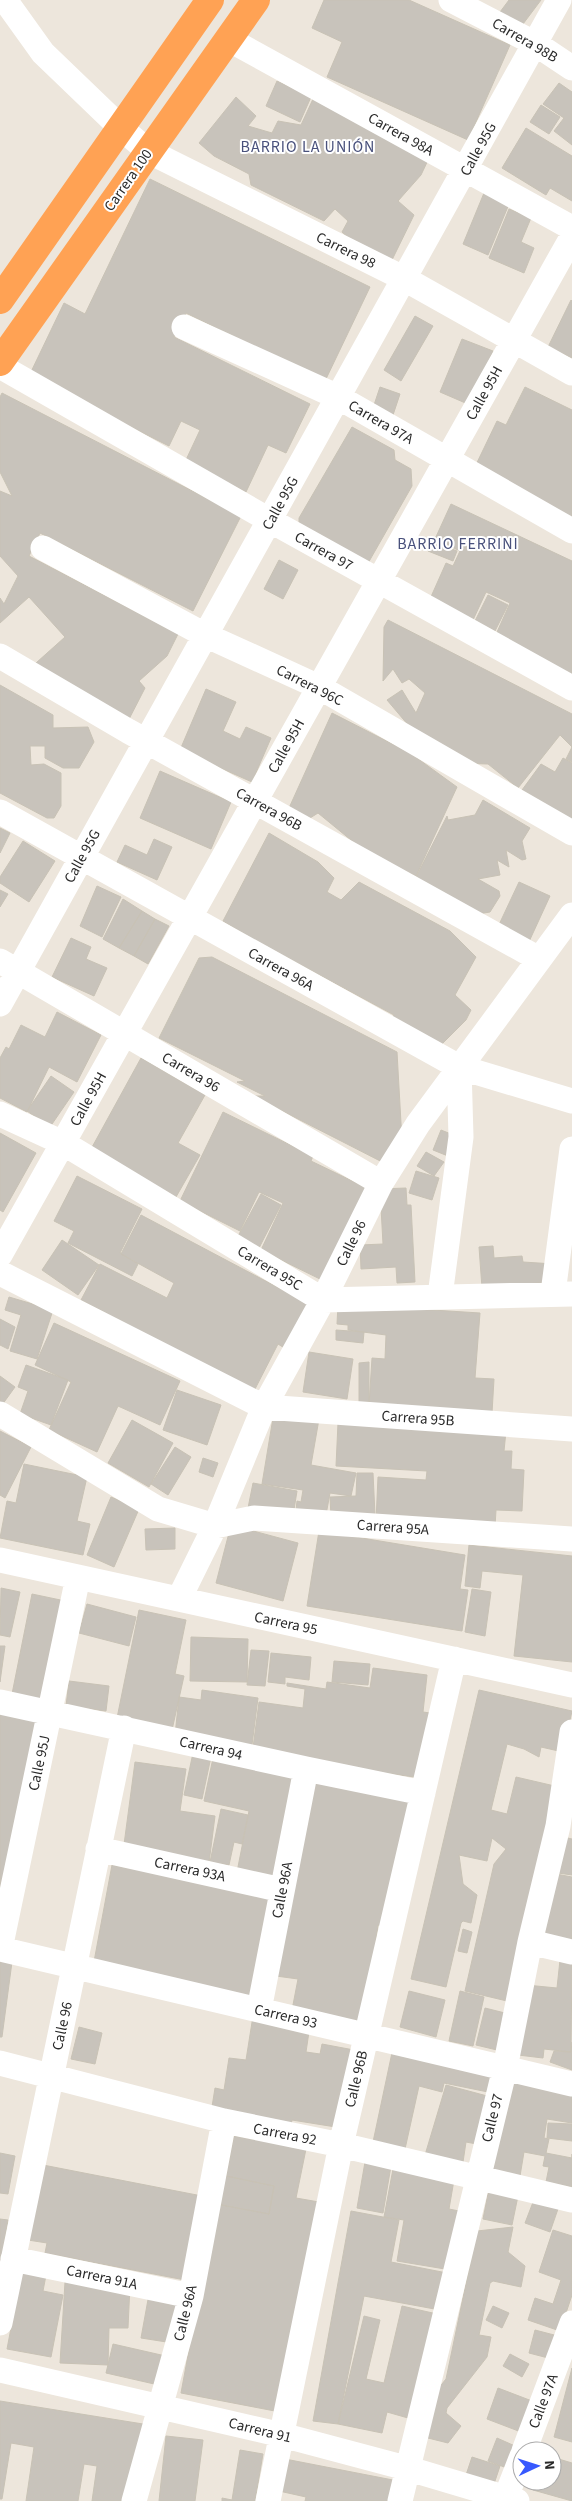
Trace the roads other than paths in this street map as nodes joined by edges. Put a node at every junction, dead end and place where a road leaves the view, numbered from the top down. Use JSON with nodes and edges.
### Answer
{"nodes":[{"id":1,"x":5,"y":0,"type":"edge"},
{"id":2,"x":210,"y":0,"type":"edge"},
{"id":3,"x":256,"y":0,"type":"edge"},
{"id":4,"x":450,"y":0,"type":"edge"},
{"id":5,"x":559,"y":0,"type":"edge"},
{"id":6,"x":230,"y":40,"type":"junction"},
{"id":7,"x":536,"y":44,"type":"junction"},
{"id":8,"x":572,"y":68,"type":"edge"},
{"id":9,"x":121,"y":128,"type":"junction"},
{"id":10,"x":148,"y":151,"type":"junction"},
{"id":11,"x":466,"y":170,"type":"junction"},
{"id":12,"x":572,"y":228,"type":"edge"},
{"id":13,"x":572,"y":237,"type":"edge"},
{"id":14,"x":403,"y":278,"type":"junction"},
{"id":15,"x":0,"y":300,"type":"edge"},
{"id":16,"x":184,"y":327,"type":"dead end"},
{"id":17,"x":514,"y":340,"type":"junction"},
{"id":18,"x":0,"y":362,"type":"edge"},
{"id":19,"x":0,"y":366,"type":"edge"},
{"id":20,"x":572,"y":373,"type":"edge"},
{"id":21,"x":338,"y":397,"type":"junction"},
{"id":22,"x":447,"y":459,"type":"junction"},
{"id":23,"x":271,"y":521,"type":"junction"},
{"id":24,"x":572,"y":531,"type":"edge"},
{"id":25,"x":43,"y":548,"type":"dead end"},
{"id":26,"x":378,"y":581,"type":"junction"},
{"id":27,"x":205,"y":635,"type":"junction"},
{"id":28,"x":0,"y":656,"type":"edge"},
{"id":29,"x":319,"y":687,"type":"junction"},
{"id":30,"x":572,"y":688,"type":"edge"},
{"id":31,"x":146,"y":741,"type":"junction"},
{"id":32,"x":255,"y":802,"type":"junction"},
{"id":33,"x":0,"y":812,"type":"edge"},
{"id":34,"x":572,"y":832,"type":"edge"},
{"id":35,"x":81,"y":858,"type":"junction"},
{"id":36,"x":572,"y":915,"type":"edge"},
{"id":37,"x":189,"y":918,"type":"junction"},
{"id":38,"x":539,"y":959,"type":"junction"},
{"id":39,"x":9,"y":966,"type":"edge"},
{"id":40,"x":0,"y":1004,"type":"edge"},
{"id":41,"x":125,"y":1033,"type":"junction"},
{"id":42,"x":459,"y":1068,"type":"junction"},
{"id":43,"x":572,"y":1101,"type":"edge"},
{"id":44,"x":0,"y":1114,"type":"edge"},
{"id":45,"x":63,"y":1143,"type":"junction"},
{"id":46,"x":572,"y":1149,"type":"edge"},
{"id":47,"x":381,"y":1183,"type":"junction"},
{"id":48,"x":0,"y":1255,"type":"edge"},
{"id":49,"x":0,"y":1273,"type":"edge"},
{"id":50,"x":562,"y":1294,"type":"edge"},
{"id":51,"x":440,"y":1296,"type":"junction"},
{"id":52,"x":323,"y":1300,"type":"junction"},
{"id":53,"x":264,"y":1407,"type":"junction"},
{"id":54,"x":0,"y":1414,"type":"edge"},
{"id":55,"x":572,"y":1429,"type":"edge"},
{"id":56,"x":215,"y":1526,"type":"junction"},
{"id":57,"x":572,"y":1539,"type":"edge"},
{"id":58,"x":0,"y":1560,"type":"edge"},
{"id":59,"x":78,"y":1577,"type":"junction"},
{"id":60,"x":179,"y":1599,"type":"junction"},
{"id":61,"x":454,"y":1659,"type":"junction"},
{"id":62,"x":572,"y":1685,"type":"edge"},
{"id":63,"x":0,"y":1702,"type":"edge"},
{"id":64,"x":49,"y":1713,"type":"junction"},
{"id":65,"x":124,"y":1728,"type":"junction"},
{"id":66,"x":572,"y":1732,"type":"edge"},
{"id":67,"x":306,"y":1769,"type":"junction"},
{"id":68,"x":423,"y":1792,"type":"junction"},
{"id":69,"x":565,"y":1827,"type":"edge"},
{"id":70,"x":98,"y":1849,"type":"junction"},
{"id":71,"x":282,"y":1890,"type":"junction"},
{"id":72,"x":530,"y":1942,"type":"junction"},
{"id":73,"x":0,"y":1949,"type":"edge"},
{"id":74,"x":572,"y":1952,"type":"edge"},
{"id":75,"x":74,"y":1966,"type":"junction"},
{"id":76,"x":259,"y":2010,"type":"junction"},
{"id":77,"x":366,"y":2035,"type":"junction"},
{"id":78,"x":0,"y":2063,"type":"edge"},
{"id":79,"x":505,"y":2068,"type":"junction"},
{"id":80,"x":51,"y":2076,"type":"junction"},
{"id":81,"x":572,"y":2084,"type":"edge"},
{"id":82,"x":224,"y":2121,"type":"junction"},
{"id":83,"x":340,"y":2145,"type":"junction"},
{"id":84,"x":478,"y":2177,"type":"junction"},
{"id":85,"x":572,"y":2200,"type":"edge"},
{"id":86,"x":13,"y":2259,"type":"junction"},
{"id":87,"x":191,"y":2296,"type":"junction"},
{"id":88,"x":572,"y":2323,"type":"edge"},
{"id":89,"x":0,"y":2324,"type":"edge"},
{"id":90,"x":0,"y":2370,"type":"edge"},
{"id":91,"x":160,"y":2406,"type":"junction"},
{"id":92,"x":282,"y":2434,"type":"junction"},
{"id":93,"x":528,"y":2441,"type":"edge"},
{"id":94,"x":406,"y":2468,"type":"junction"},
{"id":95,"x":512,"y":2499,"type":"edge"},
{"id":96,"x":134,"y":2501,"type":"edge"},
{"id":97,"x":268,"y":2501,"type":"edge"},
{"id":98,"x":400,"y":2501,"type":"edge"}],
"edges":[{"from":1,"to":9,"type":"street","name":"Carrera 98"},
{"from":2,"to":9,"type":"highway"},
{"from":3,"to":6,"type":"highway","name":"Carrera 100"},
{"from":4,"to":7,"type":"street","name":"Carrera 98B"},
{"from":5,"to":7,"type":"street","name":"Calle 95G"},
{"from":6,"to":10,"type":"highway","name":"Carrera 100"},
{"from":6,"to":11,"type":"street","name":"Carrera 98A"},
{"from":7,"to":8,"type":"street","name":"Carrera 98B"},
{"from":7,"to":11,"type":"street","name":"Calle 95G"},
{"from":9,"to":10,"type":"street","name":"Carrera 98"},
{"from":9,"to":15,"type":"highway"},
{"from":10,"to":14,"type":"street","name":"Carrera 98"},
{"from":10,"to":18,"type":"highway","name":"Carrera 100"},
{"from":11,"to":12,"type":"street","name":"Carrera 98A"},
{"from":11,"to":14,"type":"street","name":"Calle 95G"},
{"from":13,"to":17,"type":"street","name":"Calle 95H"},
{"from":14,"to":17,"type":"street","name":"Carrera 98"},
{"from":14,"to":21,"type":"street","name":"Calle 95G"},
{"from":16,"to":21,"type":"street","name":"Carrera 97A"},
{"from":17,"to":20,"type":"street","name":"Carrera 98"},
{"from":17,"to":22,"type":"street","name":"Calle 95H"},
{"from":19,"to":23,"type":"street","name":"Carrera 97"},
{"from":21,"to":22,"type":"street","name":"Carrera 97A"},
{"from":21,"to":23,"type":"street","name":"Calle 95G"},
{"from":22,"to":24,"type":"street","name":"Carrera 97A"},
{"from":22,"to":26,"type":"street","name":"Calle 95H"},
{"from":23,"to":26,"type":"street","name":"Carrera 97"},
{"from":23,"to":27,"type":"street","name":"Calle 95G"},
{"from":25,"to":27,"type":"street","name":"Carrera 96C"},
{"from":26,"to":29,"type":"street","name":"Calle 95H"},
{"from":26,"to":30,"type":"street","name":"Carrera 97"},
{"from":27,"to":29,"type":"street","name":"Carrera 96C"},
{"from":27,"to":31,"type":"street","name":"Calle 95G"},
{"from":28,"to":31,"type":"street","name":"Carrera 96B"},
{"from":29,"to":32,"type":"street","name":"Calle 95H"},
{"from":29,"to":34,"type":"street","name":"Carrera 96C"},
{"from":31,"to":32,"type":"street","name":"Carrera 96B"},
{"from":31,"to":35,"type":"street","name":"Calle 95G"},
{"from":32,"to":37,"type":"street","name":"Calle 95H"},
{"from":32,"to":38,"type":"street","name":"Carrera 96B"},
{"from":33,"to":35,"type":"street","name":"Carrera 96A"},
{"from":35,"to":37,"type":"street","name":"Carrera 96A"},
{"from":35,"to":39,"type":"street","name":"Calle 95G"},
{"from":36,"to":38,"type":"street","name":"Calle 96"},
{"from":37,"to":41,"type":"street","name":"Calle 95H"},
{"from":37,"to":42,"type":"street","name":"Carrera 96A"},
{"from":38,"to":42,"type":"street","name":"Calle 96"},
{"from":39,"to":40,"type":"street","name":"Calle 95G"},
{"from":39,"to":41,"type":"street","name":"Carrera 96"},
{"from":41,"to":45,"type":"street","name":"Calle 95H"},
{"from":41,"to":47,"type":"street","name":"Carrera 96"},
{"from":42,"to":43,"type":"street","name":"Carrera 96A"},
{"from":42,"to":47,"type":"street","name":"Calle 96"},
{"from":42,"to":51,"type":"street"},
{"from":44,"to":45,"type":"street","name":"Carrera 95C"},
{"from":45,"to":48,"type":"street","name":"Calle 95H"},
{"from":45,"to":52,"type":"street","name":"Carrera 95C"},
{"from":46,"to":50,"type":"street"},
{"from":47,"to":52,"type":"street","name":"Calle 96"},
{"from":49,"to":53,"type":"street"},
{"from":50,"to":51,"type":"street"},
{"from":51,"to":52,"type":"street"},
{"from":52,"to":53,"type":"street","name":"Calle 96"},
{"from":53,"to":55,"type":"street","name":"Carrera 95B"},
{"from":53,"to":56,"type":"street","name":"Calle 96"},
{"from":54,"to":56,"type":"street"},
{"from":56,"to":57,"type":"street","name":"Carrera 95A"},
{"from":56,"to":60,"type":"street","name":"Calle 96"},
{"from":58,"to":59,"type":"street","name":"Carrera 95"},
{"from":59,"to":60,"type":"street","name":"Carrera 95"},
{"from":59,"to":64,"type":"street","name":"Calle 95J"},
{"from":60,"to":61,"type":"street","name":"Carrera 95"},
{"from":61,"to":62,"type":"street","name":"Carrera 95"},
{"from":61,"to":68,"type":"street","name":"Calle 96B"},
{"from":63,"to":64,"type":"street","name":"Carrera 94"},
{"from":64,"to":65,"type":"street","name":"Carrera 94"},
{"from":64,"to":73,"type":"street","name":"Calle 95J"},
{"from":65,"to":67,"type":"street","name":"Carrera 94"},
{"from":65,"to":70,"type":"street","name":"Calle 96"},
{"from":66,"to":69,"type":"street","name":"Calle 97"},
{"from":67,"to":68,"type":"street","name":"Carrera 94"},
{"from":67,"to":71,"type":"street","name":"Calle 96A"},
{"from":68,"to":77,"type":"street","name":"Calle 96B"},
{"from":69,"to":72,"type":"street","name":"Calle 97"},
{"from":70,"to":71,"type":"street","name":"Carrera 93A"},
{"from":70,"to":75,"type":"street","name":"Calle 96"},
{"from":71,"to":76,"type":"street","name":"Calle 96A"},
{"from":72,"to":74,"type":"street"},
{"from":72,"to":79,"type":"street","name":"Calle 97"},
{"from":73,"to":75,"type":"street","name":"Carrera 93"},
{"from":75,"to":76,"type":"street","name":"Carrera 93"},
{"from":75,"to":80,"type":"street","name":"Calle 96"},
{"from":76,"to":77,"type":"street","name":"Carrera 93"},
{"from":77,"to":79,"type":"street","name":"Carrera 93"},
{"from":77,"to":83,"type":"street","name":"Calle 96B"},
{"from":78,"to":80,"type":"street","name":"Carrera 92"},
{"from":79,"to":81,"type":"street","name":"Carrera 93"},
{"from":79,"to":84,"type":"street","name":"Calle 97"},
{"from":80,"to":82,"type":"street","name":"Carrera 92"},
{"from":80,"to":86,"type":"street","name":"Calle 96"},
{"from":82,"to":83,"type":"street","name":"Carrera 92"},
{"from":82,"to":87,"type":"street","name":"Calle 96A"},
{"from":83,"to":84,"type":"street","name":"Carrera 92"},
{"from":83,"to":92,"type":"street","name":"Calle 96B"},
{"from":84,"to":85,"type":"street","name":"Carrera 92"},
{"from":84,"to":94,"type":"street","name":"Calle 97"},
{"from":86,"to":87,"type":"street","name":"Carrera 91A"},
{"from":86,"to":89,"type":"street","name":"Calle 96"},
{"from":87,"to":91,"type":"street","name":"Calle 96A"},
{"from":88,"to":93,"type":"street","name":"Calle 97A"},
{"from":90,"to":91,"type":"street","name":"Carrera 91"},
{"from":91,"to":92,"type":"street","name":"Carrera 91"},
{"from":91,"to":96,"type":"street","name":"Calle 96A"},
{"from":92,"to":94,"type":"street","name":"Carrera 91"},
{"from":92,"to":97,"type":"street","name":"Calle 96B"},
{"from":94,"to":95,"type":"street","name":"Carrera 91"},
{"from":94,"to":98,"type":"street","name":"Calle 97"}]}
